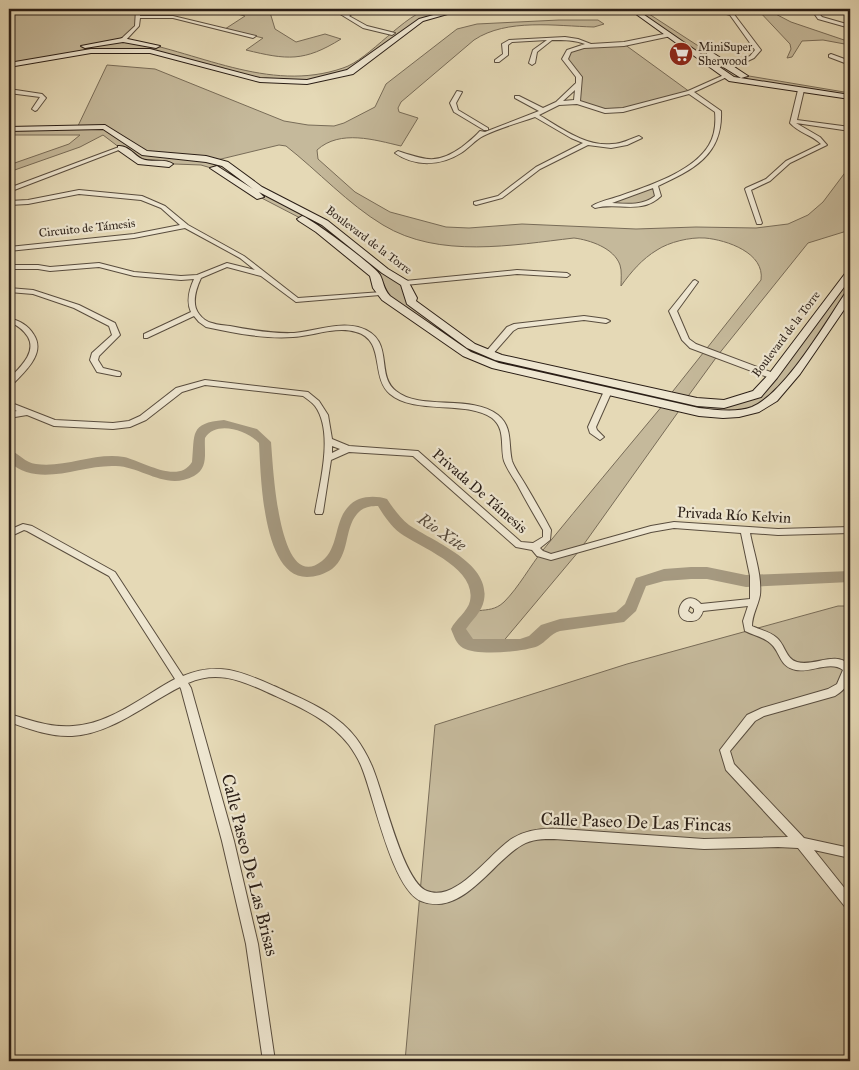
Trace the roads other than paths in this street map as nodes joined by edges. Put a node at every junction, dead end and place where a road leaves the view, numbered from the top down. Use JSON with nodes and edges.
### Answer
{"nodes":[{"id":1,"x":138,"y":9,"type":"edge"},
{"id":2,"x":334,"y":9,"type":"edge"},
{"id":3,"x":356,"y":9,"type":"edge"},
{"id":4,"x":462,"y":9,"type":"edge"},
{"id":5,"x":627,"y":9,"type":"edge"},
{"id":6,"x":639,"y":9,"type":"edge"},
{"id":7,"x":710,"y":9,"type":"edge"},
{"id":8,"x":813,"y":9,"type":"edge"},
{"id":9,"x":729,"y":11,"type":"edge"},
{"id":10,"x":430,"y":13,"type":"edge"},
{"id":11,"x":346,"y":16,"type":"junction"},
{"id":12,"x":139,"y":17,"type":"junction"},
{"id":13,"x":850,"y":27,"type":"edge"},
{"id":14,"x":392,"y":33,"type":"junction"},
{"id":15,"x":669,"y":35,"type":"junction"},
{"id":16,"x":253,"y":36,"type":"dead end"},
{"id":17,"x":123,"y":40,"type":"junction"},
{"id":18,"x":550,"y":40,"type":"junction"},
{"id":19,"x":145,"y":43,"type":"junction"},
{"id":20,"x":591,"y":46,"type":"junction"},
{"id":21,"x":90,"y":48,"type":"junction"},
{"id":22,"x":701,"y":50,"type":"junction"},
{"id":23,"x":139,"y":51,"type":"junction"},
{"id":24,"x":692,"y":51,"type":"junction"},
{"id":25,"x":831,"y":56,"type":"dead end"},
{"id":26,"x":9,"y":61,"type":"edge"},
{"id":27,"x":497,"y":61,"type":"dead end"},
{"id":28,"x":532,"y":63,"type":"dead end"},
{"id":29,"x":850,"y":63,"type":"edge"},
{"id":30,"x":9,"y":65,"type":"edge"},
{"id":31,"x":729,"y":68,"type":"junction"},
{"id":32,"x":341,"y":72,"type":"junction"},
{"id":33,"x":726,"y":76,"type":"junction"},
{"id":34,"x":745,"y":79,"type":"junction"},
{"id":35,"x":284,"y":80,"type":"junction"},
{"id":36,"x":579,"y":83,"type":"junction"},
{"id":37,"x":801,"y":90,"type":"junction"},
{"id":38,"x":9,"y":91,"type":"edge"},
{"id":39,"x":459,"y":92,"type":"dead end"},
{"id":40,"x":690,"y":92,"type":"junction"},
{"id":41,"x":850,"y":93,"type":"edge"},
{"id":42,"x":517,"y":97,"type":"dead end"},
{"id":43,"x":850,"y":97,"type":"edge"},
{"id":44,"x":577,"y":102,"type":"junction"},
{"id":45,"x":558,"y":103,"type":"junction"},
{"id":46,"x":36,"y":109,"type":"dead end"},
{"id":47,"x":544,"y":111,"type":"junction"},
{"id":48,"x":535,"y":115,"type":"junction"},
{"id":49,"x":794,"y":121,"type":"junction"},
{"id":50,"x":497,"y":128,"type":"junction"},
{"id":51,"x":9,"y":129,"type":"edge"},
{"id":52,"x":486,"y":129,"type":"junction"},
{"id":53,"x":850,"y":129,"type":"edge"},
{"id":54,"x":82,"y":131,"type":"junction"},
{"id":55,"x":9,"y":135,"type":"edge"},
{"id":56,"x":480,"y":135,"type":"junction"},
{"id":57,"x":639,"y":138,"type":"dead end"},
{"id":58,"x":586,"y":144,"type":"junction"},
{"id":59,"x":121,"y":148,"type":"junction"},
{"id":60,"x":398,"y":153,"type":"dead end"},
{"id":61,"x":655,"y":186,"type":"junction"},
{"id":62,"x":9,"y":190,"type":"edge"},
{"id":63,"x":476,"y":203,"type":"dead end"},
{"id":64,"x":9,"y":204,"type":"edge"},
{"id":65,"x":603,"y":204,"type":"junction"},
{"id":66,"x":595,"y":206,"type":"dead end"},
{"id":67,"x":163,"y":208,"type":"junction"},
{"id":68,"x":759,"y":223,"type":"dead end"},
{"id":69,"x":186,"y":226,"type":"junction"},
{"id":70,"x":166,"y":227,"type":"junction"},
{"id":71,"x":9,"y":249,"type":"edge"},
{"id":72,"x":230,"y":249,"type":"junction"},
{"id":73,"x":227,"y":265,"type":"junction"},
{"id":74,"x":9,"y":267,"type":"edge"},
{"id":75,"x":385,"y":271,"type":"junction"},
{"id":76,"x":850,"y":273,"type":"edge"},
{"id":77,"x":262,"y":274,"type":"junction"},
{"id":78,"x":375,"y":275,"type":"junction"},
{"id":79,"x":567,"y":275,"type":"dead end"},
{"id":80,"x":198,"y":277,"type":"junction"},
{"id":81,"x":180,"y":278,"type":"junction"},
{"id":82,"x":695,"y":282,"type":"dead end"},
{"id":83,"x":405,"y":283,"type":"junction"},
{"id":84,"x":193,"y":288,"type":"junction"},
{"id":85,"x":837,"y":289,"type":"junction"},
{"id":86,"x":9,"y":290,"type":"edge"},
{"id":87,"x":380,"y":292,"type":"junction"},
{"id":88,"x":850,"y":294,"type":"edge"},
{"id":89,"x":411,"y":302,"type":"junction"},
{"id":90,"x":398,"y":306,"type":"junction"},
{"id":91,"x":193,"y":314,"type":"junction"},
{"id":92,"x":9,"y":320,"type":"edge"},
{"id":93,"x":606,"y":321,"type":"dead end"},
{"id":94,"x":147,"y":336,"type":"dead end"},
{"id":95,"x":488,"y":354,"type":"junction"},
{"id":96,"x":117,"y":374,"type":"dead end"},
{"id":97,"x":773,"y":376,"type":"junction"},
{"id":98,"x":10,"y":378,"type":"edge"},
{"id":99,"x":608,"y":391,"type":"junction"},
{"id":100,"x":9,"y":405,"type":"edge"},
{"id":101,"x":27,"y":412,"type":"junction"},
{"id":102,"x":9,"y":415,"type":"edge"},
{"id":103,"x":600,"y":437,"type":"dead end"},
{"id":104,"x":328,"y":442,"type":"junction"},
{"id":105,"x":348,"y":449,"type":"junction"},
{"id":106,"x":328,"y":458,"type":"junction"},
{"id":107,"x":319,"y":512,"type":"dead end"},
{"id":108,"x":850,"y":530,"type":"edge"},
{"id":109,"x":745,"y":532,"type":"junction"},
{"id":110,"x":9,"y":534,"type":"edge"},
{"id":111,"x":535,"y":547,"type":"junction"},
{"id":112,"x":754,"y":602,"type":"junction"},
{"id":113,"x":699,"y":608,"type":"dead end"},
{"id":114,"x":182,"y":680,"type":"junction"},
{"id":115,"x":9,"y":718,"type":"edge"},
{"id":116,"x":801,"y":843,"type":"junction"},
{"id":117,"x":850,"y":853,"type":"edge"},
{"id":118,"x":850,"y":904,"type":"edge"},
{"id":119,"x":269,"y":1061,"type":"edge"}],
"edges":[{"from":1,"to":12,"type":"street"},
{"from":2,"to":11,"type":"street"},
{"from":3,"to":11,"type":"street"},
{"from":4,"to":10,"type":"street"},
{"from":5,"to":15,"type":"street"},
{"from":6,"to":22,"type":"street"},
{"from":7,"to":9,"type":"street"},
{"from":8,"to":13,"type":"street"},
{"from":9,"to":31,"type":"street"},
{"from":10,"to":14,"type":"street"},
{"from":10,"to":32,"type":"street"},
{"from":11,"to":14,"type":"street"},
{"from":12,"to":16,"type":"street"},
{"from":12,"to":17,"type":"street"},
{"from":14,"to":32,"type":"street"},
{"from":15,"to":20,"type":"street"},
{"from":15,"to":24,"type":"street"},
{"from":17,"to":19,"type":"street"},
{"from":17,"to":21,"type":"street"},
{"from":18,"to":20,"type":"street"},
{"from":18,"to":27,"type":"street"},
{"from":18,"to":28,"type":"street"},
{"from":19,"to":23,"type":"street"},
{"from":19,"to":35,"type":"street"},
{"from":20,"to":36,"type":"street"},
{"from":21,"to":23,"type":"street"},
{"from":21,"to":26,"type":"street"},
{"from":21,"to":30,"type":"street"},
{"from":22,"to":24,"type":"street"},
{"from":22,"to":31,"type":"street"},
{"from":23,"to":35,"type":"street"},
{"from":24,"to":33,"type":"street"},
{"from":25,"to":29,"type":"street"},
{"from":31,"to":34,"type":"street"},
{"from":32,"to":35,"type":"street"},
{"from":33,"to":34,"type":"street"},
{"from":33,"to":40,"type":"street"},
{"from":34,"to":37,"type":"street"},
{"from":34,"to":41,"type":"street"},
{"from":36,"to":44,"type":"street"},
{"from":36,"to":45,"type":"street"},
{"from":37,"to":43,"type":"street"},
{"from":37,"to":49,"type":"street"},
{"from":38,"to":46,"type":"street"},
{"from":39,"to":52,"type":"street"},
{"from":40,"to":44,"type":"street"},
{"from":40,"to":61,"type":"street"},
{"from":42,"to":47,"type":"street"},
{"from":44,"to":45,"type":"street"},
{"from":45,"to":47,"type":"street"},
{"from":47,"to":48,"type":"street"},
{"from":48,"to":50,"type":"street"},
{"from":48,"to":58,"type":"street"},
{"from":49,"to":53,"type":"street"},
{"from":49,"to":68,"type":"street"},
{"from":50,"to":52,"type":"street"},
{"from":50,"to":56,"type":"street"},
{"from":51,"to":54,"type":"street","name":"Boulevard de la Torre"},
{"from":52,"to":56,"type":"street"},
{"from":54,"to":55,"type":"street","name":"Boulevard de la Torre"},
{"from":54,"to":59,"type":"street","name":"Boulevard de la Torre"},
{"from":54,"to":75,"type":"street","name":"Boulevard de la Torre"},
{"from":56,"to":60,"type":"street"},
{"from":57,"to":58,"type":"street"},
{"from":58,"to":63,"type":"street"},
{"from":59,"to":62,"type":"street"},
{"from":59,"to":78,"type":"street","name":"Boulevard de la Torre"},
{"from":61,"to":65,"type":"street"},
{"from":61,"to":65,"type":"street"},
{"from":64,"to":67,"type":"street"},
{"from":65,"to":66,"type":"street"},
{"from":67,"to":69,"type":"street"},
{"from":67,"to":70,"type":"street"},
{"from":69,"to":70,"type":"street"},
{"from":69,"to":72,"type":"street"},
{"from":70,"to":71,"type":"street","name":"Circuito de Támesis"},
{"from":72,"to":73,"type":"street"},
{"from":72,"to":77,"type":"street"},
{"from":73,"to":77,"type":"street"},
{"from":73,"to":80,"type":"street"},
{"from":74,"to":81,"type":"street"},
{"from":75,"to":78,"type":"street"},
{"from":75,"to":83,"type":"street","name":"Boulevard de la Torre"},
{"from":76,"to":85,"type":"street","name":"Boulevard de la Torre"},
{"from":77,"to":87,"type":"street"},
{"from":78,"to":87,"type":"street","name":"Boulevard de la Torre"},
{"from":79,"to":83,"type":"street"},
{"from":80,"to":81,"type":"street"},
{"from":80,"to":84,"type":"street"},
{"from":81,"to":84,"type":"street"},
{"from":82,"to":97,"type":"street"},
{"from":83,"to":89,"type":"street","name":"Boulevard de la Torre"},
{"from":84,"to":91,"type":"street"},
{"from":85,"to":88,"type":"street"},
{"from":85,"to":97,"type":"street","name":"Boulevard de la Torre"},
{"from":86,"to":96,"type":"street"},
{"from":87,"to":90,"type":"street","name":"Boulevard de la Torre"},
{"from":88,"to":99,"type":"street","name":"Boulevard de la Torre"},
{"from":89,"to":90,"type":"street"},
{"from":89,"to":95,"type":"street","name":"Boulevard de la Torre"},
{"from":90,"to":99,"type":"street","name":"Boulevard de la Torre"},
{"from":91,"to":94,"type":"street"},
{"from":91,"to":111,"type":"street"},
{"from":92,"to":98,"type":"street"},
{"from":93,"to":95,"type":"street"},
{"from":95,"to":97,"type":"street","name":"Boulevard de la Torre"},
{"from":99,"to":103,"type":"street"},
{"from":100,"to":101,"type":"street"},
{"from":101,"to":102,"type":"street"},
{"from":101,"to":104,"type":"street"},
{"from":104,"to":105,"type":"street","name":"Privada De Támesis"},
{"from":104,"to":106,"type":"street"},
{"from":105,"to":106,"type":"street","name":"Privada De Támesis"},
{"from":105,"to":111,"type":"street","name":"Privada De Támesis"},
{"from":106,"to":107,"type":"street"},
{"from":108,"to":109,"type":"street","name":"Privada Río Kelvin"},
{"from":109,"to":111,"type":"street","name":"Privada Río Kelvin"},
{"from":109,"to":112,"type":"street"},
{"from":110,"to":114,"type":"street"},
{"from":112,"to":113,"type":"street"},
{"from":112,"to":116,"type":"street"},
{"from":114,"to":115,"type":"street","name":"Calle Paseo De Las Fincas"},
{"from":114,"to":116,"type":"street","name":"Calle Paseo De Las Fincas"},
{"from":114,"to":119,"type":"street","name":"Calle Paseo De Las Brisas"},
{"from":116,"to":117,"type":"street","name":"Calle Paseo De Las Fincas"},
{"from":116,"to":118,"type":"street"}]}
